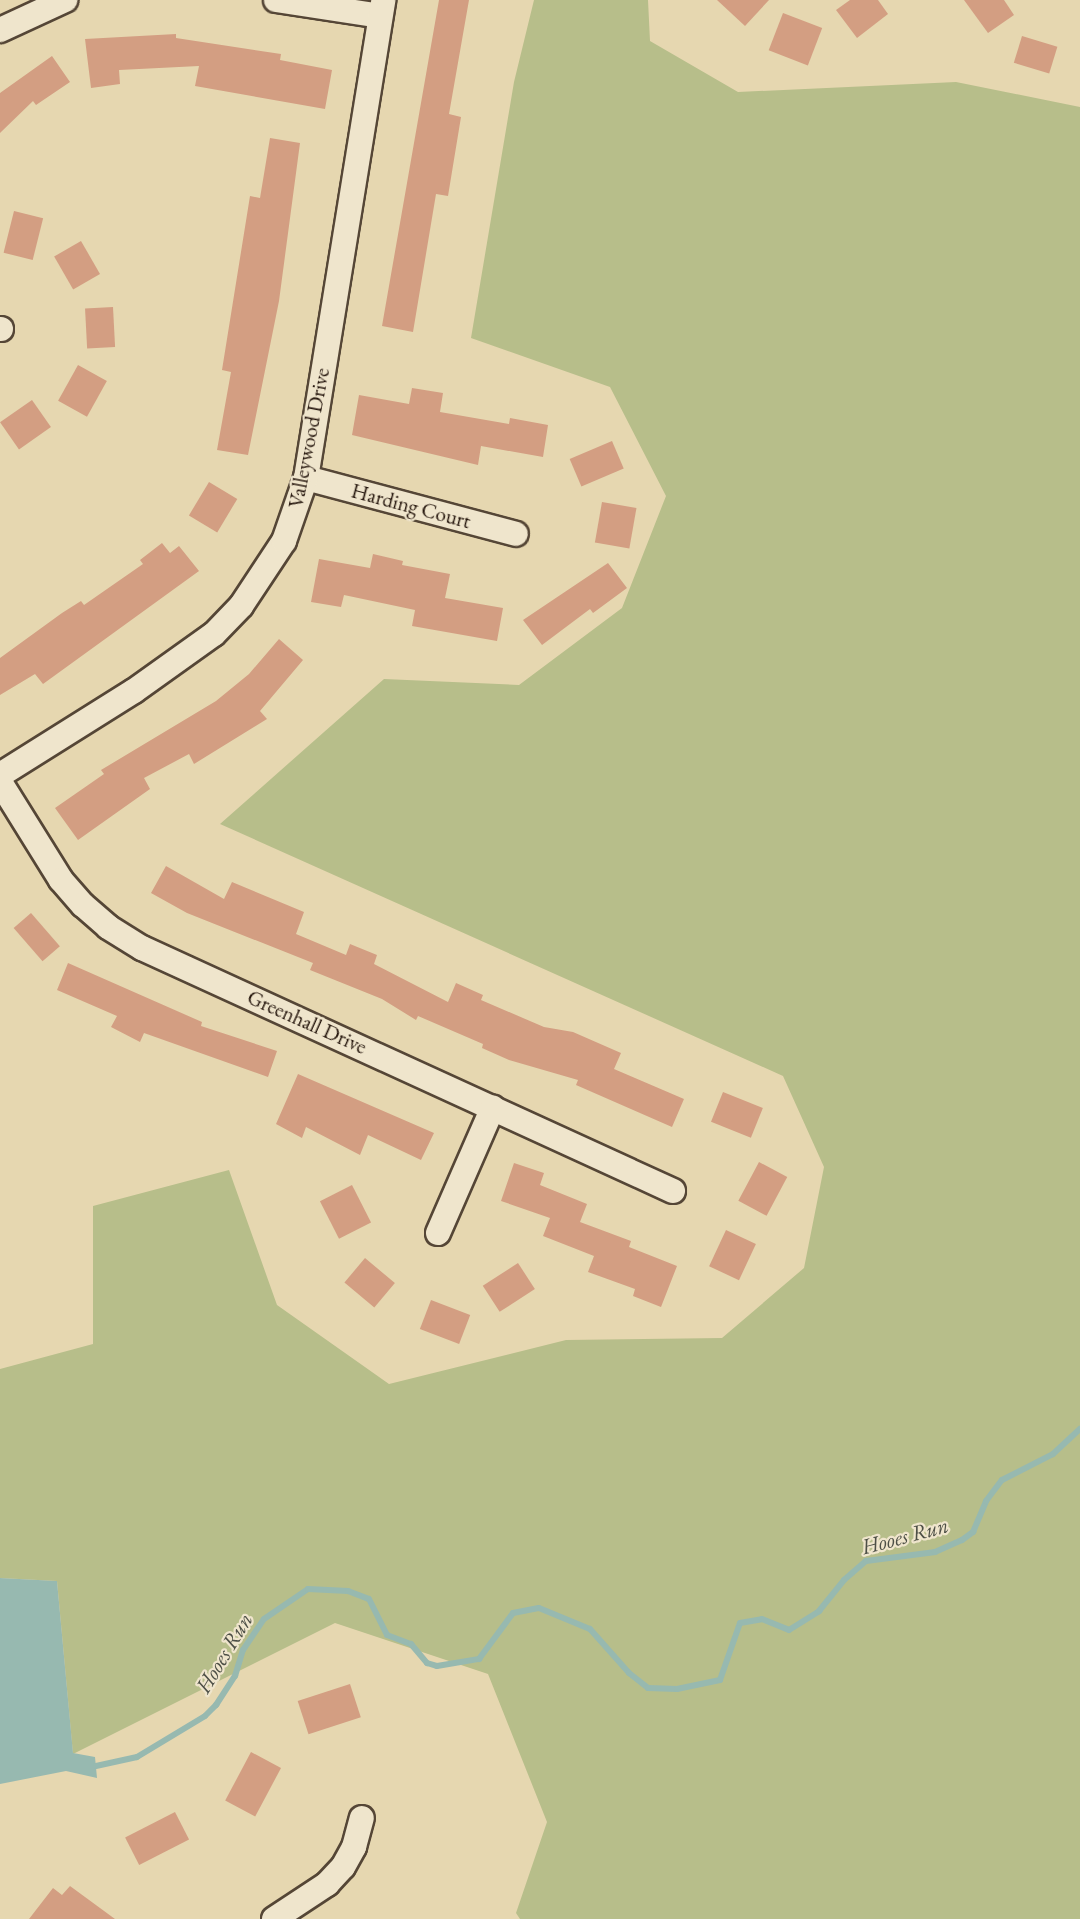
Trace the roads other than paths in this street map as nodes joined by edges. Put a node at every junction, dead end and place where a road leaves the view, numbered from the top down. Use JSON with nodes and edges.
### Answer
{"nodes":[{"id":1,"x":65,"y":0,"type":"edge"},
{"id":2,"x":276,"y":0,"type":"edge"},
{"id":3,"x":382,"y":8,"type":"edge"},
{"id":4,"x":0,"y":30,"type":"edge"},
{"id":5,"x":306,"y":478,"type":"junction"},
{"id":6,"x":516,"y":534,"type":"dead end"},
{"id":7,"x":0,"y":775,"type":"edge"},
{"id":8,"x":0,"y":782,"type":"edge"},
{"id":9,"x":493,"y":1107,"type":"junction"},
{"id":10,"x":673,"y":1191,"type":"dead end"},
{"id":11,"x":438,"y":1233,"type":"dead end"},
{"id":12,"x":362,"y":1818,"type":"dead end"},
{"id":13,"x":274,"y":1919,"type":"edge"}],
"edges":[{"from":1,"to":4,"type":"street"},
{"from":2,"to":3,"type":"street"},
{"from":3,"to":5,"type":"street","name":"Valleywood Drive"},
{"from":5,"to":6,"type":"street","name":"Harding Court"},
{"from":5,"to":7,"type":"street","name":"Valleywood Drive"},
{"from":8,"to":9,"type":"street","name":"Greenhall Drive"},
{"from":9,"to":10,"type":"street","name":"Greenhall Drive"},
{"from":9,"to":11,"type":"street"},
{"from":12,"to":13,"type":"street"}]}
